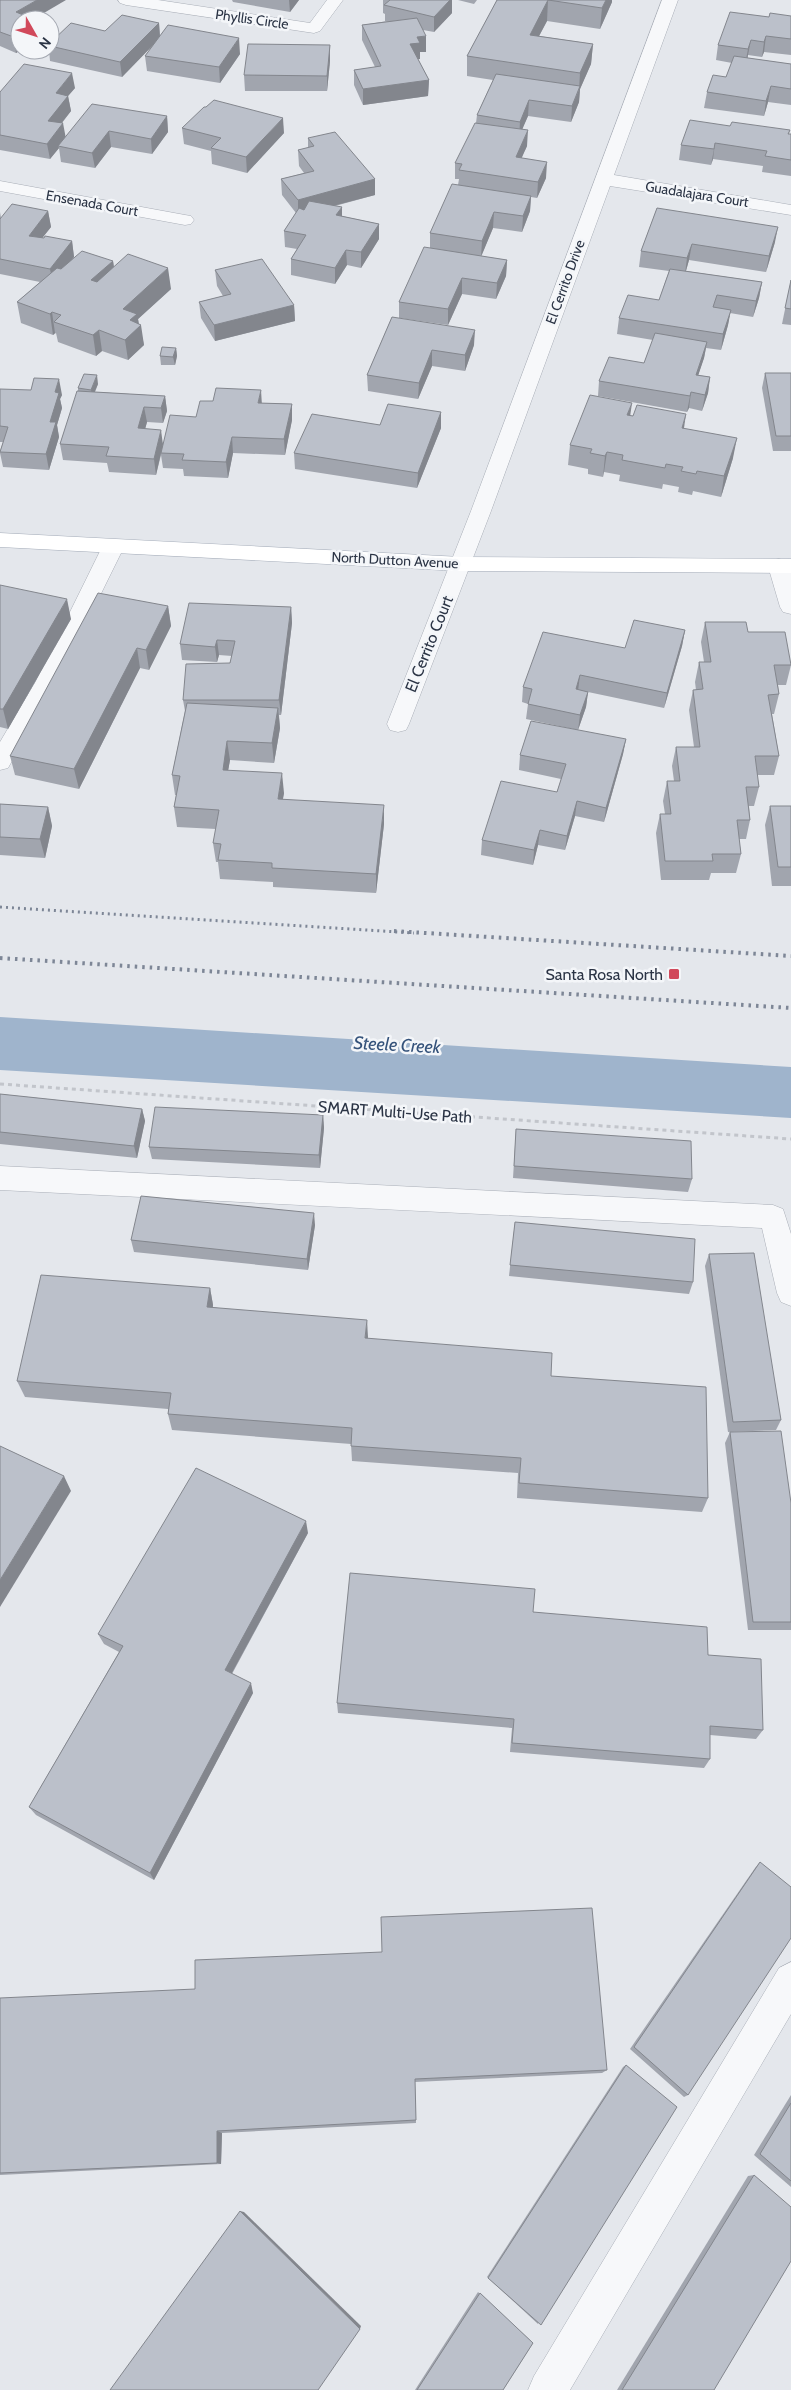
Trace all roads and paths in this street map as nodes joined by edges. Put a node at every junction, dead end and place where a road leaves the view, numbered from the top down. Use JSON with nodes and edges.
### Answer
{"nodes":[{"id":1,"x":126,"y":0,"type":"edge"},
{"id":2,"x":335,"y":0,"type":"edge"},
{"id":3,"x":670,"y":0,"type":"edge"},
{"id":4,"x":603,"y":179,"type":"junction"},
{"id":5,"x":0,"y":186,"type":"edge"},
{"id":6,"x":791,"y":210,"type":"edge"},
{"id":7,"x":185,"y":220,"type":"dead end"},
{"id":8,"x":0,"y":540,"type":"edge"},
{"id":9,"x":113,"y":547,"type":"junction"},
{"id":10,"x":461,"y":564,"type":"junction"},
{"id":11,"x":785,"y":566,"type":"edge"},
{"id":12,"x":791,"y":607,"type":"edge"},
{"id":13,"x":398,"y":724,"type":"dead end"},
{"id":14,"x":0,"y":762,"type":"edge"},
{"id":15,"x":0,"y":1084,"type":"edge"},
{"id":16,"x":791,"y":1139,"type":"edge"},
{"id":17,"x":0,"y":1178,"type":"edge"},
{"id":18,"x":791,"y":1293,"type":"edge"},
{"id":19,"x":791,"y":1980,"type":"edge"},
{"id":20,"x":548,"y":2390,"type":"edge"}],
"edges":[{"from":1,"to":2,"type":"street","name":"Phyllis Circle"},
{"from":3,"to":4,"type":"street","name":"El Cerrito Drive"},
{"from":4,"to":6,"type":"street","name":"Guadalajara Court"},
{"from":4,"to":10,"type":"street","name":"El Cerrito Drive"},
{"from":5,"to":7,"type":"street","name":"Ensenada Court"},
{"from":8,"to":9,"type":"main road","name":"North Dutton Avenue"},
{"from":9,"to":10,"type":"main road","name":"North Dutton Avenue"},
{"from":9,"to":14,"type":"street"},
{"from":10,"to":11,"type":"main road","name":"North Dutton Avenue"},
{"from":10,"to":13,"type":"street","name":"El Cerrito Court"},
{"from":11,"to":12,"type":"street"},
{"from":15,"to":16,"type":"path","name":"SMART Multi-Use Path"},
{"from":17,"to":18,"type":"street"},
{"from":19,"to":20,"type":"street"}]}
